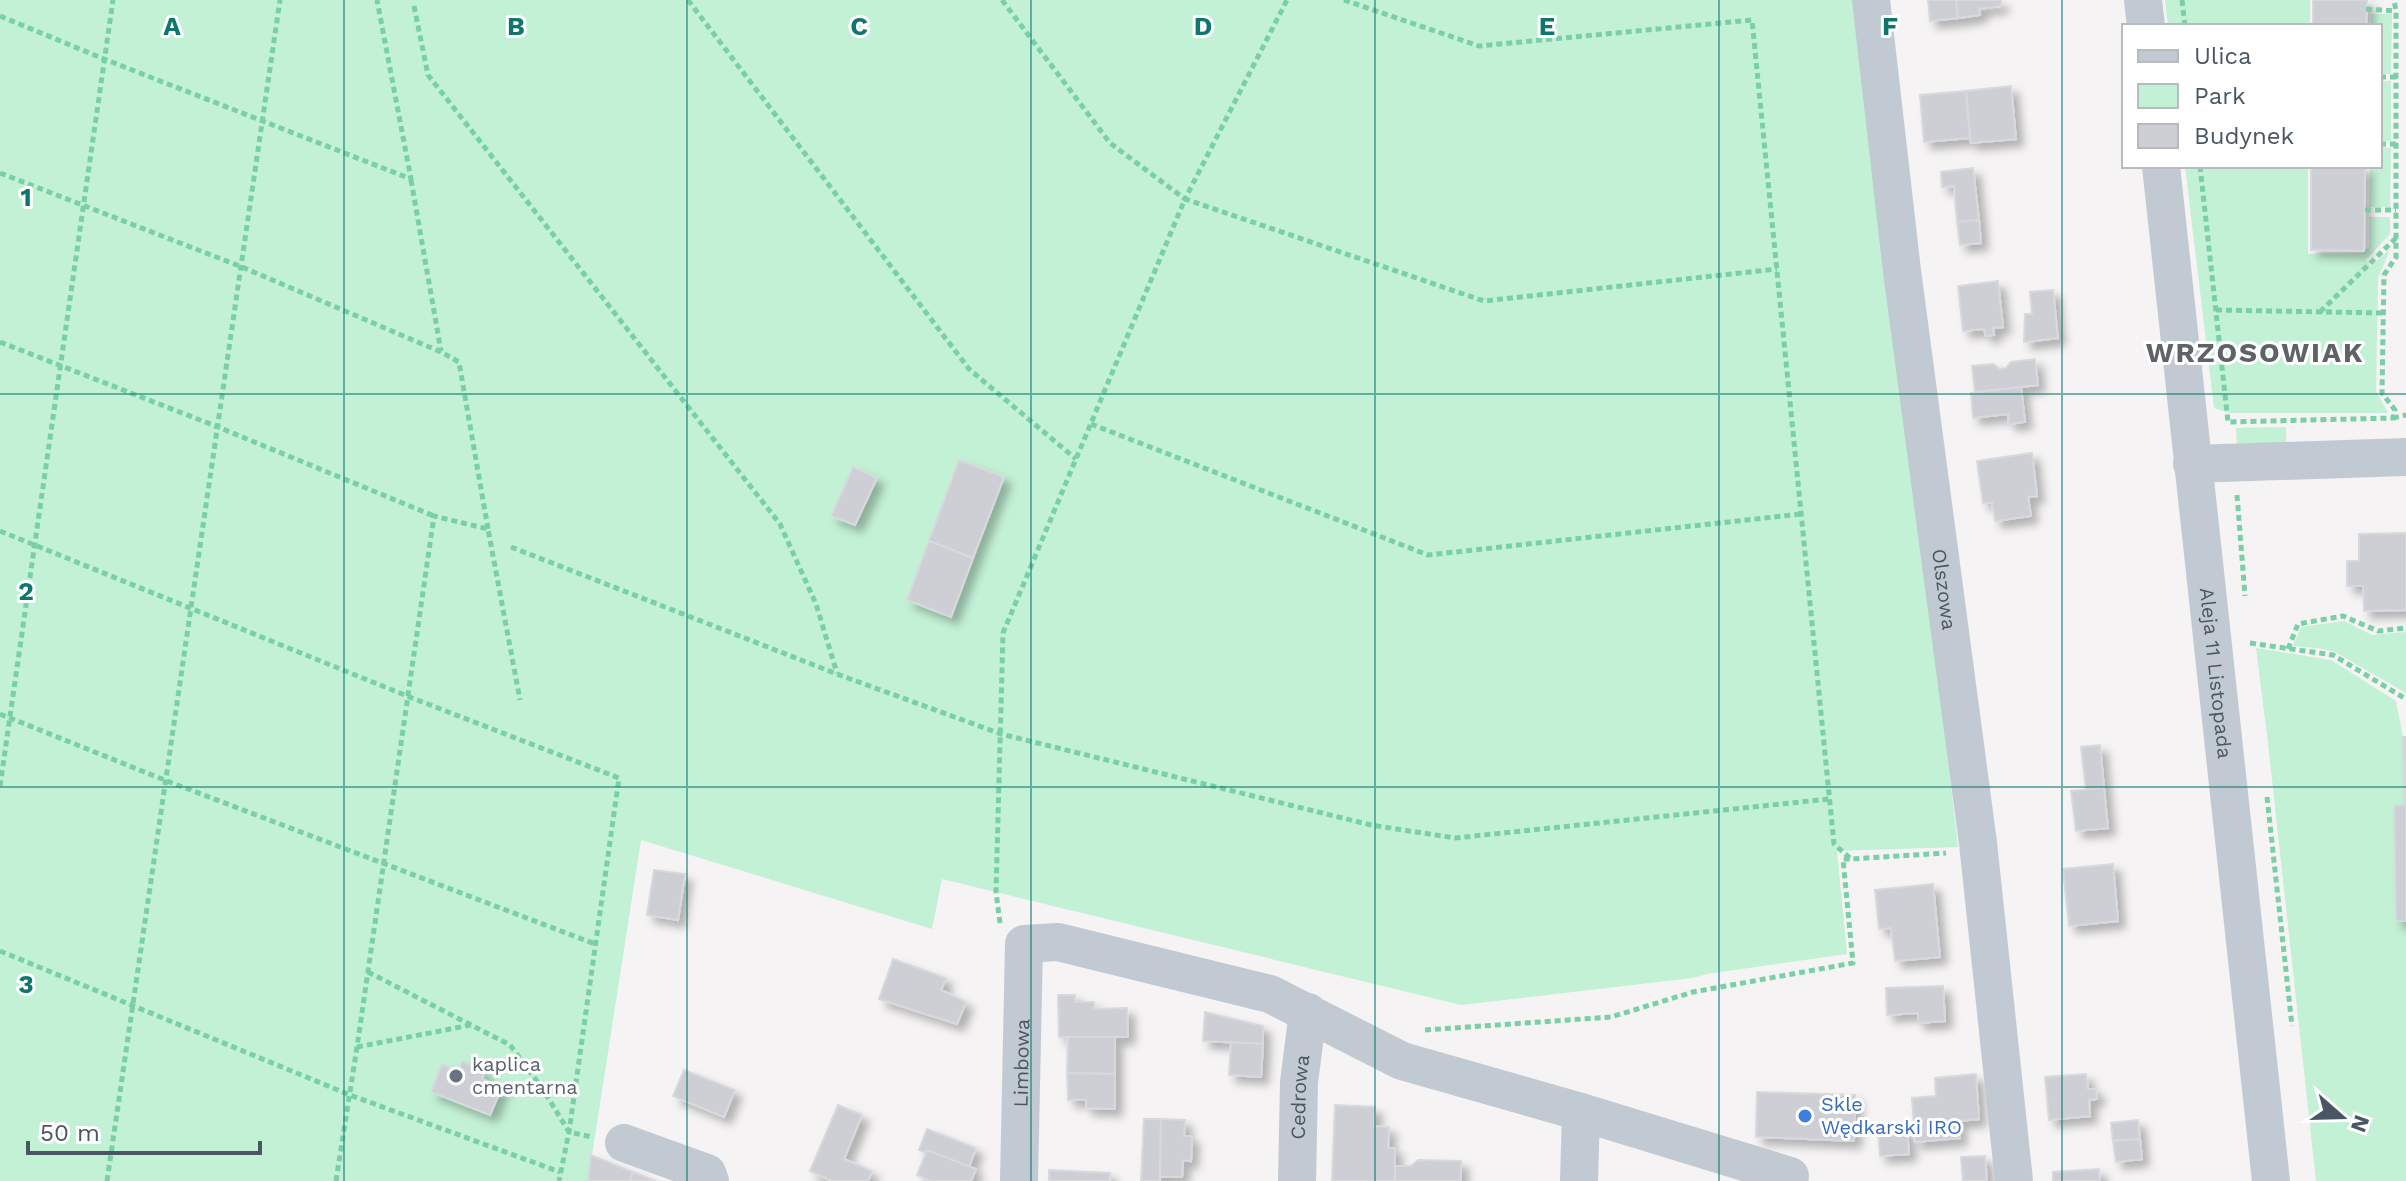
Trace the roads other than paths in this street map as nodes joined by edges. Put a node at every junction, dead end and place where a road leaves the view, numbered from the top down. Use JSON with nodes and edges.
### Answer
{"nodes":[{"id":1,"x":1871,"y":0,"type":"edge"},
{"id":2,"x":2143,"y":0,"type":"edge"},
{"id":3,"x":2146,"y":24,"type":"edge"},
{"id":4,"x":2161,"y":168,"type":"edge"},
{"id":5,"x":2406,"y":457,"type":"edge"},
{"id":6,"x":2192,"y":464,"type":"junction"},
{"id":7,"x":1308,"y":1012,"type":"junction"},
{"id":8,"x":1581,"y":1112,"type":"junction"},
{"id":9,"x":624,"y":1143,"type":"road end"},
{"id":10,"x":1790,"y":1176,"type":"dead end"},
{"id":11,"x":710,"y":1181,"type":"edge"},
{"id":12,"x":1019,"y":1181,"type":"edge"},
{"id":13,"x":1297,"y":1181,"type":"edge"},
{"id":14,"x":1579,"y":1181,"type":"edge"},
{"id":15,"x":2014,"y":1181,"type":"edge"},
{"id":16,"x":2271,"y":1181,"type":"edge"}],
"edges":[{"from":1,"to":15,"type":"street","name":"Olszowa"},
{"from":2,"to":3,"type":"street"},
{"from":4,"to":6,"type":"street","name":"Aleja 11 Listopada"},
{"from":5,"to":6,"type":"street"},
{"from":6,"to":16,"type":"street","name":"Aleja 11 Listopada"},
{"from":7,"to":8,"type":"street"},
{"from":7,"to":12,"type":"street","name":"Limbowa"},
{"from":7,"to":13,"type":"street","name":"Cedrowa"},
{"from":8,"to":10,"type":"street"},
{"from":8,"to":14,"type":"street"},
{"from":9,"to":11,"type":"street"}]}
